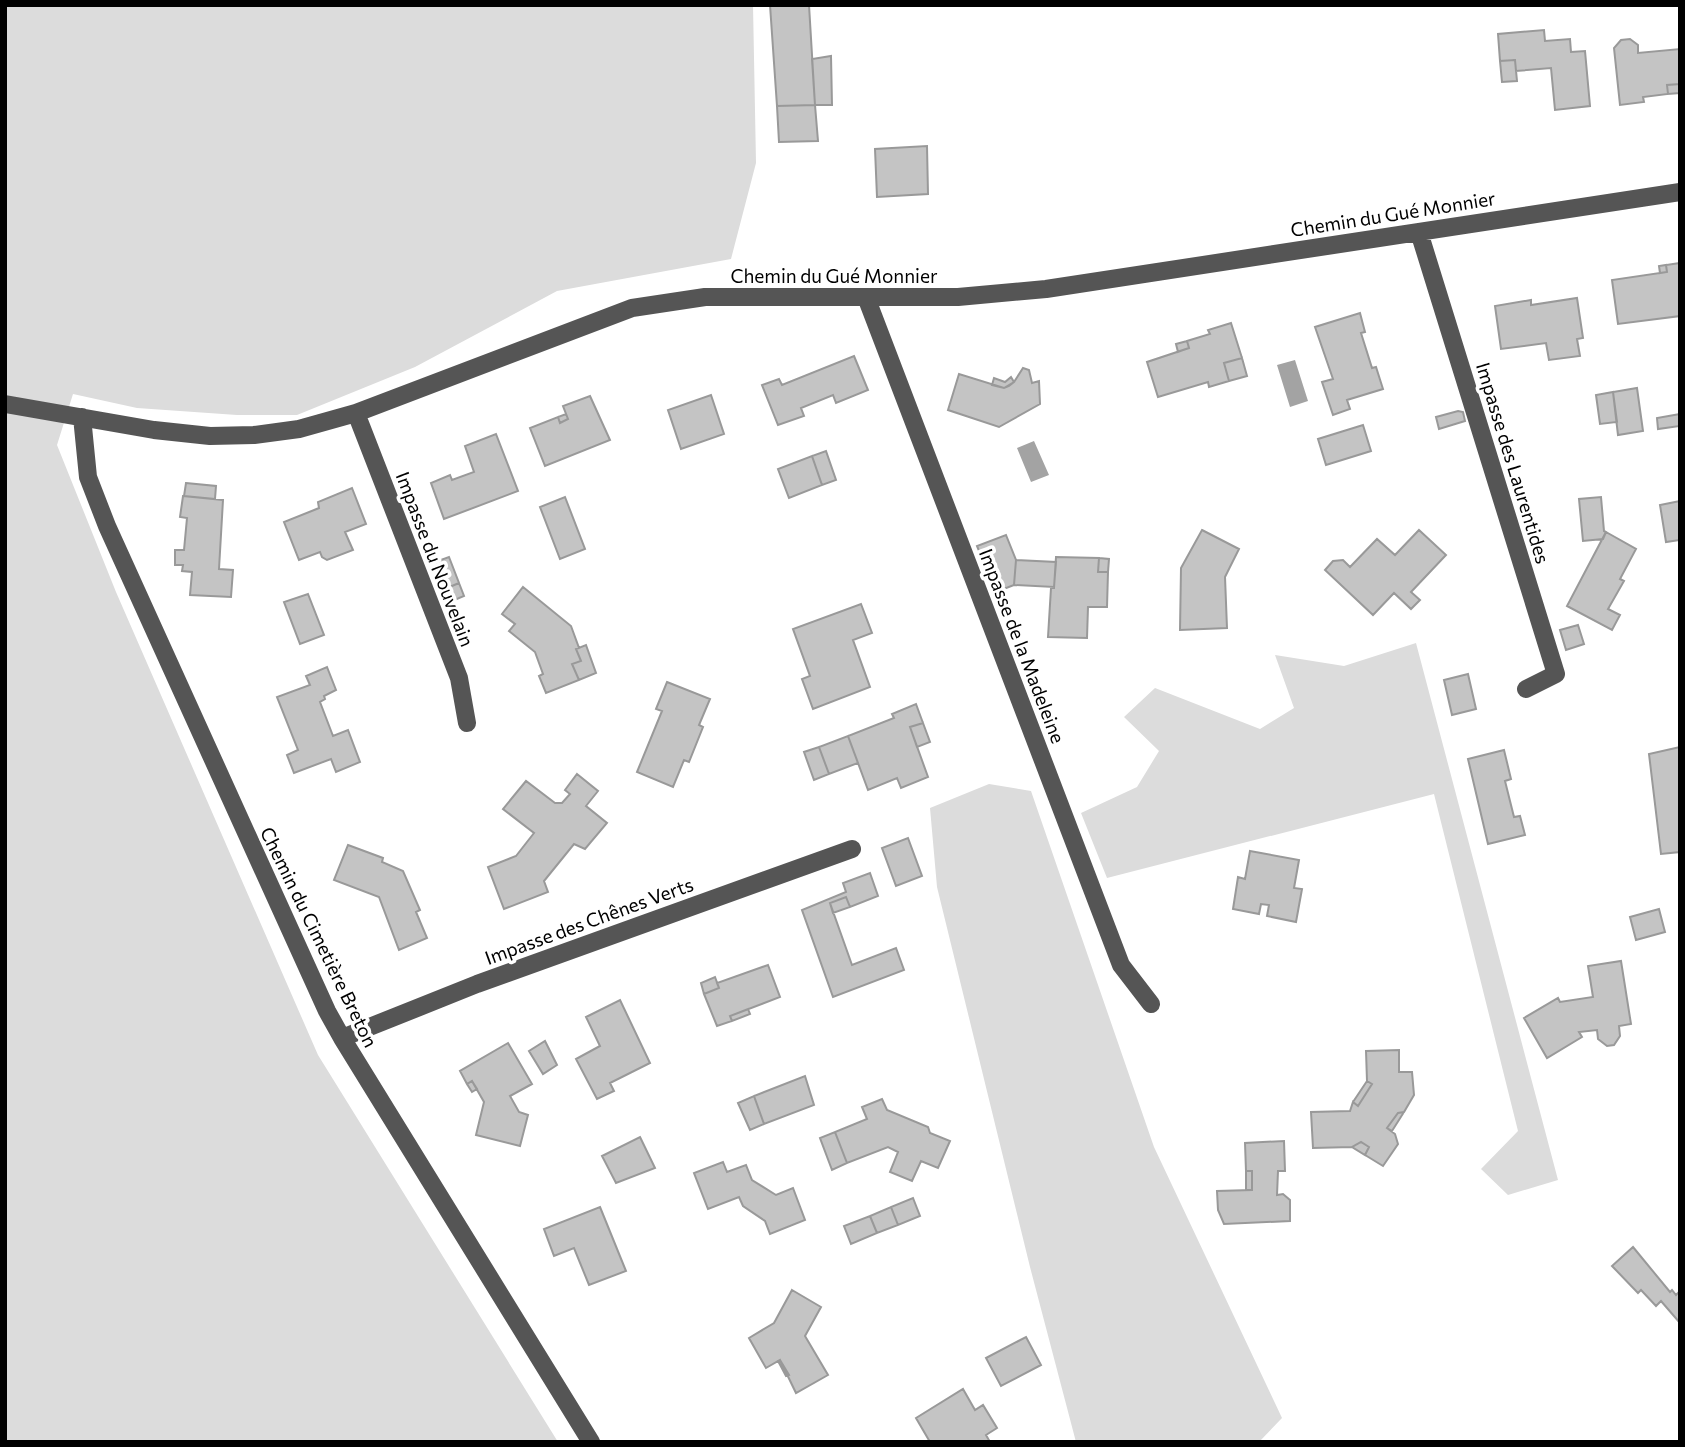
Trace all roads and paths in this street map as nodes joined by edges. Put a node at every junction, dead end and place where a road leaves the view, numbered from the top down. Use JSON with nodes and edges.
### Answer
{"nodes":[{"id":1,"x":1680,"y":192,"type":"edge"},
{"id":2,"x":1419,"y":232,"type":"junction"},
{"id":3,"x":866,"y":297,"type":"junction"},
{"id":4,"x":5,"y":404,"type":"edge"},
{"id":5,"x":356,"y":413,"type":"junction"},
{"id":6,"x":82,"y":417,"type":"junction"},
{"id":7,"x":1526,"y":689,"type":"dead end"},
{"id":8,"x":467,"y":723,"type":"dead end"},
{"id":9,"x":852,"y":849,"type":"dead end"},
{"id":10,"x":1150,"y":1004,"type":"dead end"},
{"id":11,"x":342,"y":1038,"type":"junction"},
{"id":12,"x":591,"y":1442,"type":"edge"}],
"edges":[{"from":1,"to":2,"type":"street","name":"Chemin du Gué Monnier"},
{"from":2,"to":3,"type":"street","name":"Chemin du Gué Monnier"},
{"from":2,"to":7,"type":"street","name":"Impasse des Laurentides"},
{"from":3,"to":5,"type":"street","name":"Chemin du Gué Monnier"},
{"from":3,"to":10,"type":"street","name":"Impasse de la Madeleine"},
{"from":4,"to":6,"type":"street","name":"Chemin du Gué Monnier"},
{"from":5,"to":6,"type":"street","name":"Chemin du Gué Monnier"},
{"from":5,"to":8,"type":"street","name":"Impasse du Nouvelain"},
{"from":6,"to":11,"type":"street","name":"Chemin du Cimetière Breton"},
{"from":9,"to":11,"type":"street","name":"Impasse des Chênes Verts"},
{"from":11,"to":12,"type":"street","name":"Chemin du Cimetière Breton"}]}
